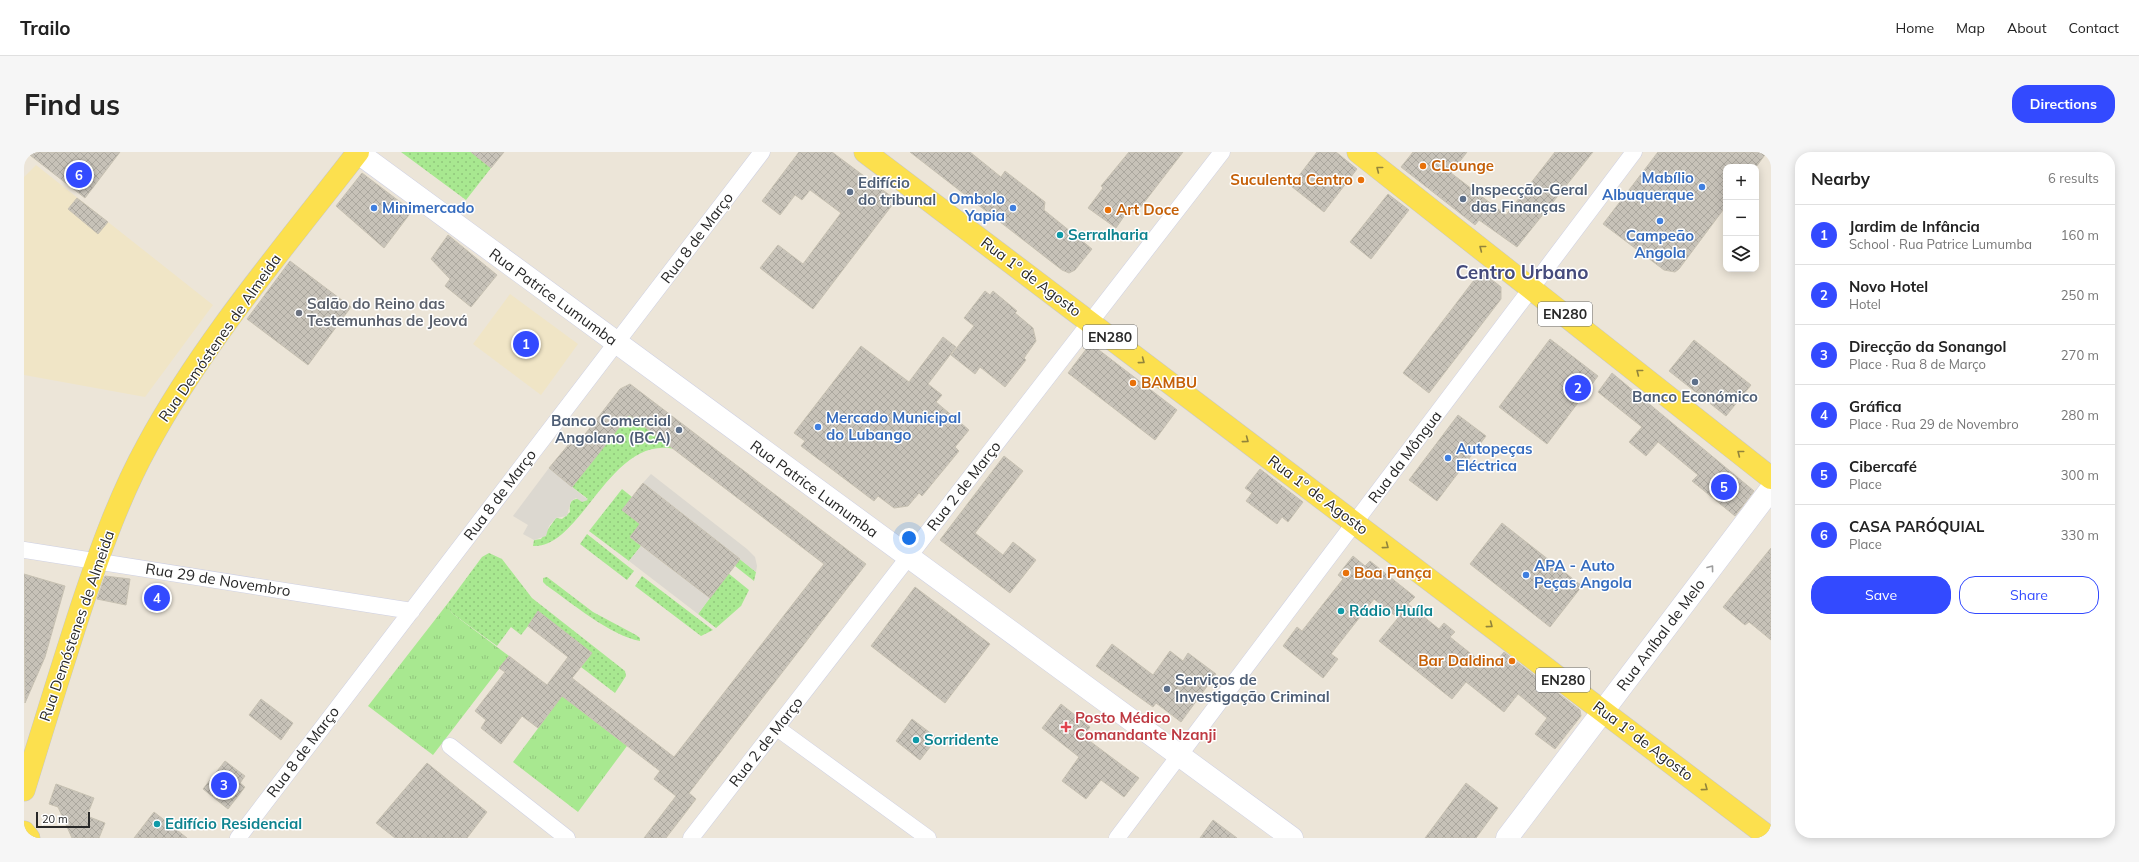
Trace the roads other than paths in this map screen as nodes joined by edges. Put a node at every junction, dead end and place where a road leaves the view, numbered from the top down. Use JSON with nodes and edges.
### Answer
{"nodes":[{"id":1,"x":358,"y":152,"type":"edge"},
{"id":2,"x":762,"y":152,"type":"edge"},
{"id":3,"x":865,"y":152,"type":"edge"},
{"id":4,"x":1222,"y":152,"type":"edge"},
{"id":5,"x":1358,"y":152,"type":"edge"},
{"id":6,"x":1634,"y":152,"type":"edge"},
{"id":7,"x":1532,"y":288,"type":"junction"},
{"id":8,"x":1090,"y":322,"type":"junction"},
{"id":9,"x":616,"y":343,"type":"junction"},
{"id":10,"x":1771,"y":478,"type":"edge"},
{"id":11,"x":1771,"y":489,"type":"edge"},
{"id":12,"x":1355,"y":523,"type":"junction"},
{"id":13,"x":24,"y":550,"type":"edge"},
{"id":14,"x":909,"y":558,"type":"junction"},
{"id":15,"x":97,"y":561,"type":"junction"},
{"id":16,"x":412,"y":611,"type":"junction"},
{"id":17,"x":1603,"y":711,"type":"junction"},
{"id":18,"x":777,"y":728,"type":"junction"},
{"id":19,"x":450,"y":746,"type":"dead end"},
{"id":20,"x":1179,"y":756,"type":"junction"},
{"id":21,"x":24,"y":790,"type":"edge"},
{"id":22,"x":24,"y":832,"type":"edge"},
{"id":23,"x":29,"y":838,"type":"edge"},
{"id":24,"x":238,"y":838,"type":"edge"},
{"id":25,"x":566,"y":838,"type":"edge"},
{"id":26,"x":691,"y":838,"type":"edge"},
{"id":27,"x":928,"y":838,"type":"edge"},
{"id":28,"x":1117,"y":838,"type":"edge"},
{"id":29,"x":1292,"y":838,"type":"edge"},
{"id":30,"x":1507,"y":838,"type":"edge"},
{"id":31,"x":1770,"y":838,"type":"edge"}],
"edges":[{"from":1,"to":9,"type":"street","name":"Rua Patrice Lumumba"},
{"from":1,"to":15,"type":"main road","name":"Rua Demóstenes de Almeida"},
{"from":2,"to":9,"type":"street","name":"Rua 8 de Março"},
{"from":3,"to":8,"type":"main road","name":"Rua 1º de Agosto","number":"EN280"},
{"from":4,"to":8,"type":"street","name":"Rua 2 de Março"},
{"from":7,"to":5,"type":"main road","number":"EN280","one_way":true},
{"from":6,"to":7,"type":"street","name":"Rua da Môngua"},
{"from":10,"to":7,"type":"main road","number":"EN280","one_way":true},
{"from":7,"to":12,"type":"street","name":"Rua da Môngua"},
{"from":8,"to":12,"type":"main road","name":"Rua 1º de Agosto","number":"EN280","one_way":true},
{"from":8,"to":14,"type":"street","name":"Rua 2 de Março"},
{"from":9,"to":14,"type":"street","name":"Rua Patrice Lumumba"},
{"from":9,"to":16,"type":"street","name":"Rua 8 de Março"},
{"from":17,"to":11,"type":"street","name":"Rua Aníbal de Melo","one_way":true},
{"from":12,"to":17,"type":"main road","name":"Rua 1º de Agosto","number":"EN280","one_way":true},
{"from":12,"to":20,"type":"street","name":"Rua da Môngua"},
{"from":13,"to":15,"type":"street","name":"Rua 29 de Novembro"},
{"from":14,"to":18,"type":"street","name":"Rua 2 de Março"},
{"from":14,"to":20,"type":"street","name":"Rua Patrice Lumumba"},
{"from":15,"to":16,"type":"street","name":"Rua 29 de Novembro"},
{"from":15,"to":21,"type":"main road","name":"Rua Demóstenes de Almeida"},
{"from":16,"to":24,"type":"street","name":"Rua 8 de Março"},
{"from":17,"to":30,"type":"street","name":"Rua Aníbal de Melo"},
{"from":17,"to":31,"type":"main road","name":"Rua 1º de Agosto","number":"EN280","one_way":true},
{"from":18,"to":26,"type":"street","name":"Rua 2 de Março"},
{"from":18,"to":27,"type":"street"},
{"from":19,"to":25,"type":"street"},
{"from":20,"to":28,"type":"street","name":"Rua da Môngua"},
{"from":20,"to":29,"type":"street","name":"Rua Patrice Lumumba"},
{"from":22,"to":23,"type":"main road"}]}
